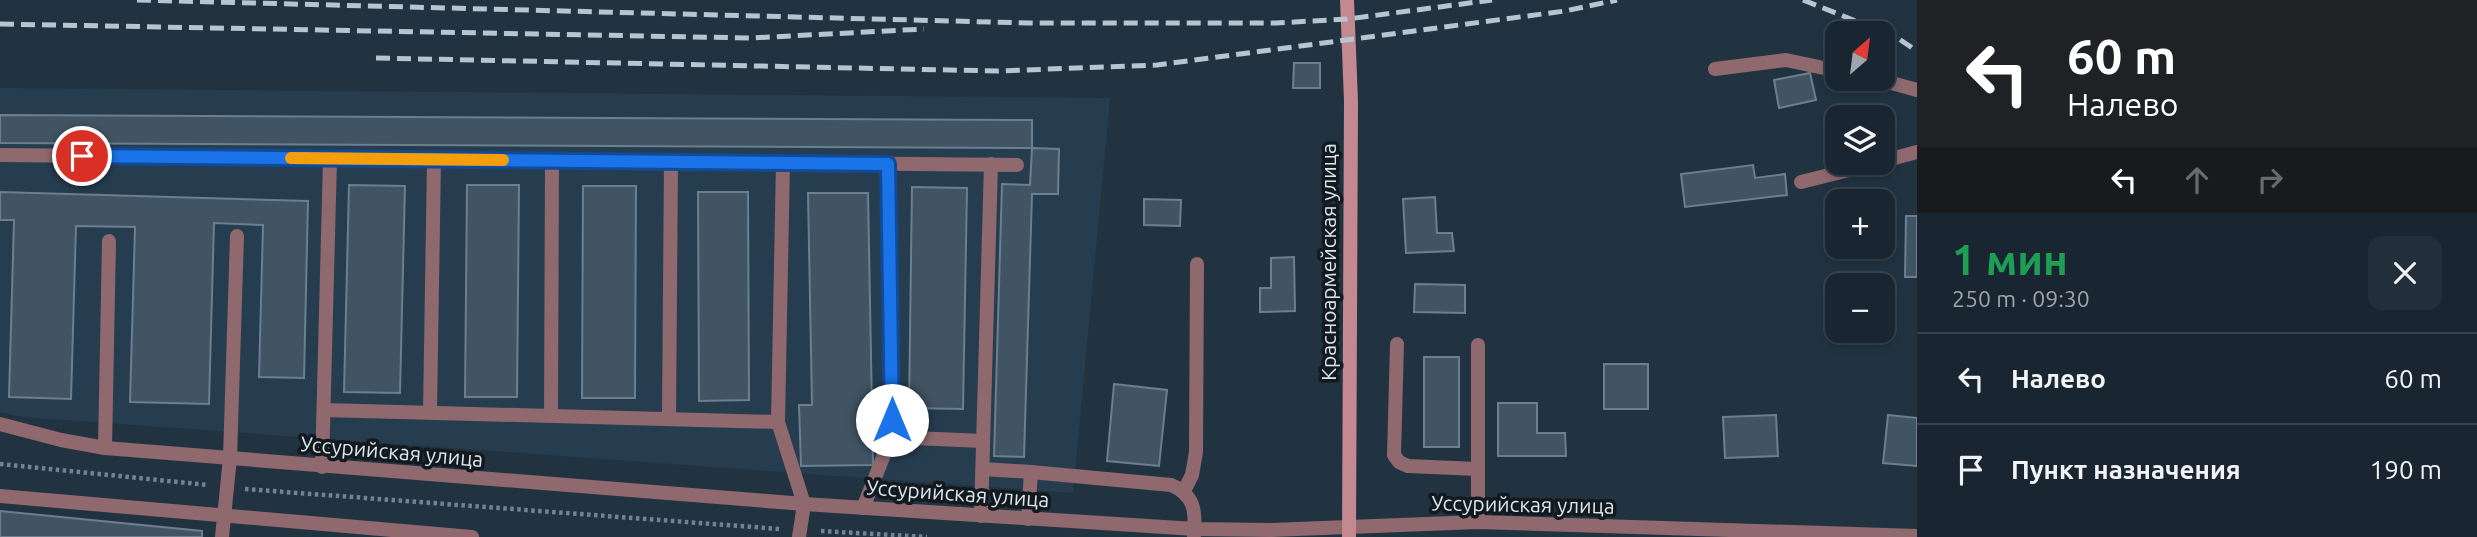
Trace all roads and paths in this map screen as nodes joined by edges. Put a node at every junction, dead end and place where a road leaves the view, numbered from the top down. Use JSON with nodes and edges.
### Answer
{"nodes":[{"id":1,"x":1347,"y":0,"type":"edge"},
{"id":2,"x":1825,"y":68,"type":"edge"},
{"id":3,"x":1714,"y":69,"type":"dead end"},
{"id":4,"x":1895,"y":84,"type":"edge"},
{"id":5,"x":1917,"y":90,"type":"edge"},
{"id":6,"x":1917,"y":152,"type":"edge"},
{"id":7,"x":0,"y":155,"type":"edge"},
{"id":8,"x":1895,"y":158,"type":"edge"},
{"id":9,"x":330,"y":159,"type":"junction"},
{"id":10,"x":434,"y":159,"type":"junction"},
{"id":11,"x":552,"y":161,"type":"junction"},
{"id":12,"x":671,"y":161,"type":"junction"},
{"id":13,"x":783,"y":162,"type":"junction"},
{"id":14,"x":888,"y":164,"type":"junction"},
{"id":15,"x":991,"y":164,"type":"junction"},
{"id":16,"x":1017,"y":165,"type":"dead end"},
{"id":17,"x":1829,"y":175,"type":"edge"},
{"id":18,"x":1801,"y":182,"type":"dead end"},
{"id":19,"x":237,"y":236,"type":"dead end"},
{"id":20,"x":109,"y":241,"type":"dead end"},
{"id":21,"x":1197,"y":264,"type":"dead end"},
{"id":22,"x":1397,"y":344,"type":"dead end"},
{"id":23,"x":1478,"y":345,"type":"dead end"},
{"id":24,"x":324,"y":410,"type":"junction"},
{"id":25,"x":430,"y":412,"type":"junction"},
{"id":26,"x":551,"y":415,"type":"junction"},
{"id":27,"x":669,"y":418,"type":"junction"},
{"id":28,"x":778,"y":422,"type":"junction"},
{"id":29,"x":0,"y":424,"type":"edge"},
{"id":30,"x":891,"y":437,"type":"junction"},
{"id":31,"x":983,"y":441,"type":"junction"},
{"id":32,"x":105,"y":448,"type":"junction"},
{"id":33,"x":230,"y":458,"type":"junction"},
{"id":34,"x":0,"y":464,"type":"edge"},
{"id":35,"x":322,"y":467,"type":"junction"},
{"id":36,"x":1477,"y":469,"type":"junction"},
{"id":37,"x":982,"y":470,"type":"junction"},
{"id":38,"x":1031,"y":472,"type":"junction"},
{"id":39,"x":227,"y":487,"type":"junction"},
{"id":40,"x":1184,"y":491,"type":"junction"},
{"id":41,"x":0,"y":496,"type":"edge"},
{"id":42,"x":804,"y":503,"type":"junction"},
{"id":43,"x":863,"y":508,"type":"junction"},
{"id":44,"x":224,"y":516,"type":"junction"},
{"id":45,"x":981,"y":516,"type":"junction"},
{"id":46,"x":1028,"y":519,"type":"junction"},
{"id":47,"x":1478,"y":522,"type":"junction"},
{"id":48,"x":1349,"y":531,"type":"edge"},
{"id":49,"x":1194,"y":533,"type":"edge"},
{"id":50,"x":799,"y":534,"type":"edge"},
{"id":51,"x":1917,"y":536,"type":"edge"},
{"id":52,"x":222,"y":537,"type":"edge"},
{"id":53,"x":472,"y":537,"type":"edge"},
{"id":54,"x":927,"y":537,"type":"edge"}],
"edges":[{"from":1,"to":48,"type":"main road","name":"Красноармейская улица"},
{"from":2,"to":3,"type":"lane"},
{"from":4,"to":5,"type":"lane"},
{"from":6,"to":8,"type":"lane"},
{"from":7,"to":9,"type":"lane"},
{"from":9,"to":10,"type":"lane"},
{"from":9,"to":24,"type":"lane"},
{"from":10,"to":11,"type":"lane"},
{"from":10,"to":25,"type":"lane"},
{"from":11,"to":12,"type":"lane"},
{"from":11,"to":26,"type":"lane"},
{"from":12,"to":13,"type":"lane"},
{"from":12,"to":27,"type":"lane"},
{"from":13,"to":14,"type":"lane"},
{"from":13,"to":28,"type":"lane"},
{"from":14,"to":15,"type":"lane"},
{"from":14,"to":30,"type":"lane"},
{"from":15,"to":16,"type":"lane"},
{"from":15,"to":31,"type":"lane"},
{"from":17,"to":18,"type":"lane"},
{"from":19,"to":33,"type":"lane"},
{"from":20,"to":32,"type":"lane"},
{"from":21,"to":40,"type":"lane"},
{"from":22,"to":36,"type":"lane"},
{"from":23,"to":36,"type":"lane"},
{"from":24,"to":25,"type":"lane"},
{"from":24,"to":35,"type":"lane"},
{"from":25,"to":26,"type":"lane"},
{"from":26,"to":27,"type":"lane"},
{"from":27,"to":28,"type":"lane"},
{"from":28,"to":42,"type":"lane"},
{"from":29,"to":32,"type":"lane","name":"Уссурийская улица"},
{"from":30,"to":31,"type":"lane"},
{"from":30,"to":43,"type":"lane"},
{"from":31,"to":37,"type":"lane"},
{"from":32,"to":33,"type":"lane","name":"Уссурийская улица"},
{"from":33,"to":35,"type":"lane","name":"Уссурийская улица"},
{"from":33,"to":39,"type":"lane"},
{"from":34,"to":39,"type":"path"},
{"from":35,"to":42,"type":"lane","name":"Уссурийская улица"},
{"from":36,"to":47,"type":"lane"},
{"from":37,"to":38,"type":"lane"},
{"from":37,"to":45,"type":"lane"},
{"from":38,"to":40,"type":"lane"},
{"from":38,"to":46,"type":"lane"},
{"from":39,"to":44,"type":"lane"},
{"from":39,"to":50,"type":"path"},
{"from":40,"to":49,"type":"lane"},
{"from":41,"to":44,"type":"lane"},
{"from":42,"to":43,"type":"lane","name":"Уссурийская улица"},
{"from":42,"to":50,"type":"lane"},
{"from":43,"to":45,"type":"lane","name":"Уссурийская улица"},
{"from":44,"to":52,"type":"lane"},
{"from":44,"to":53,"type":"lane"},
{"from":45,"to":46,"type":"lane","name":"Уссурийская улица"},
{"from":46,"to":49,"type":"lane","name":"Уссурийская улица"},
{"from":47,"to":48,"type":"lane","name":"Уссурийская улица"},
{"from":47,"to":51,"type":"lane","name":"Уссурийская улица"},
{"from":48,"to":49,"type":"lane","name":"Уссурийская улица"},
{"from":50,"to":54,"type":"path"}]}
